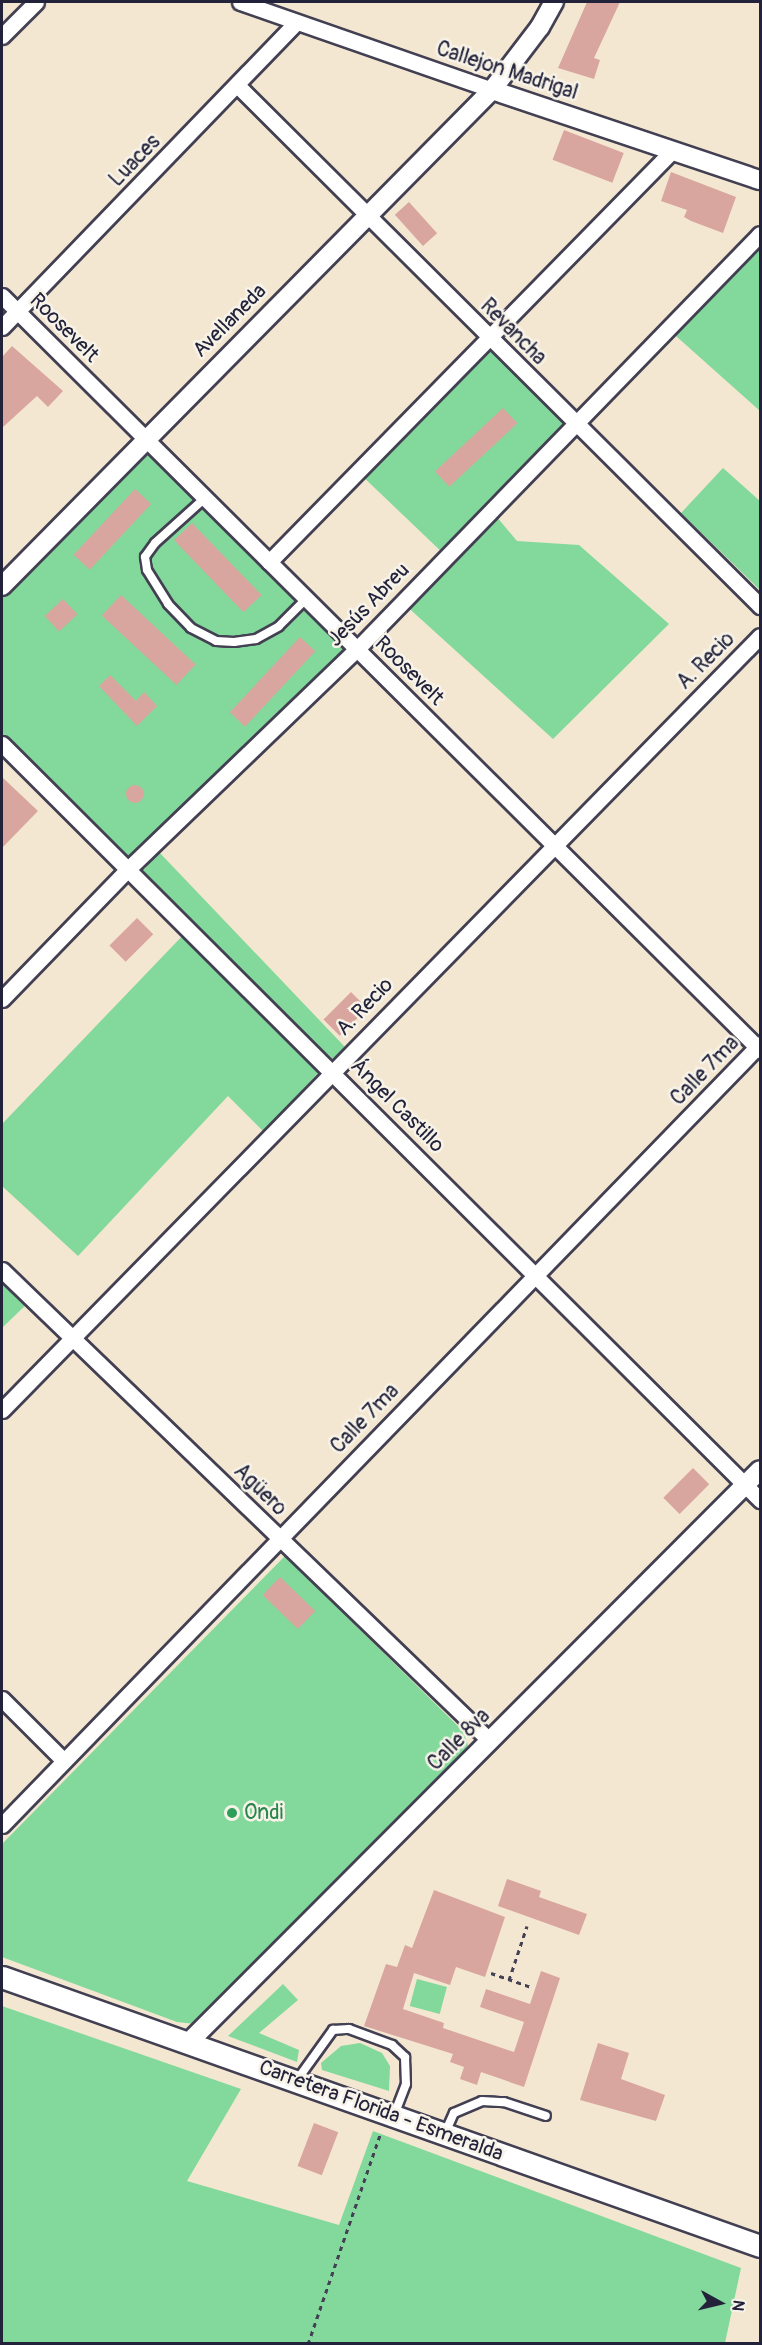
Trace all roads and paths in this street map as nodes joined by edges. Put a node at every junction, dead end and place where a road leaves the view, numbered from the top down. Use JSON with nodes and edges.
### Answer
{"nodes":[{"id":1,"x":36,"y":2,"type":"edge"},
{"id":2,"x":240,"y":2,"type":"edge"},
{"id":3,"x":554,"y":2,"type":"edge"},
{"id":4,"x":296,"y":23,"type":"junction"},
{"id":5,"x":2,"y":36,"type":"edge"},
{"id":6,"x":238,"y":86,"type":"junction"},
{"id":7,"x":492,"y":90,"type":"junction"},
{"id":8,"x":673,"y":150,"type":"junction"},
{"id":9,"x":760,"y":180,"type":"edge"},
{"id":10,"x":368,"y":216,"type":"junction"},
{"id":11,"x":760,"y":234,"type":"edge"},
{"id":12,"x":2,"y":296,"type":"edge"},
{"id":13,"x":17,"y":311,"type":"junction"},
{"id":14,"x":2,"y":327,"type":"edge"},
{"id":15,"x":490,"y":338,"type":"junction"},
{"id":16,"x":573,"y":423,"type":"junction"},
{"id":17,"x":145,"y":438,"type":"junction"},
{"id":18,"x":205,"y":498,"type":"junction"},
{"id":19,"x":269,"y":562,"type":"junction"},
{"id":20,"x":2,"y":586,"type":"edge"},
{"id":21,"x":306,"y":599,"type":"junction"},
{"id":22,"x":760,"y":606,"type":"edge"},
{"id":23,"x":760,"y":636,"type":"edge"},
{"id":24,"x":357,"y":649,"type":"junction"},
{"id":25,"x":2,"y":744,"type":"edge"},
{"id":26,"x":553,"y":844,"type":"junction"},
{"id":27,"x":127,"y":870,"type":"junction"},
{"id":28,"x":2,"y":999,"type":"edge"},
{"id":29,"x":759,"y":1047,"type":"edge"},
{"id":30,"x":332,"y":1071,"type":"junction"},
{"id":31,"x":2,"y":1270,"type":"edge"},
{"id":32,"x":536,"y":1274,"type":"junction"},
{"id":33,"x":72,"y":1338,"type":"junction"},
{"id":34,"x":2,"y":1410,"type":"edge"},
{"id":35,"x":760,"y":1470,"type":"edge"},
{"id":36,"x":746,"y":1485,"type":"junction"},
{"id":37,"x":760,"y":1500,"type":"edge"},
{"id":38,"x":279,"y":1538,"type":"junction"},
{"id":39,"x":2,"y":1699,"type":"edge"},
{"id":40,"x":490,"y":1742,"type":"junction"},
{"id":41,"x":63,"y":1760,"type":"junction"},
{"id":42,"x":2,"y":1825,"type":"edge"},
{"id":43,"x":526,"y":1926,"type":"dead end"},
{"id":44,"x":491,"y":1973,"type":"dead end"},
{"id":45,"x":2,"y":1977,"type":"edge"},
{"id":46,"x":509,"y":1980,"type":"junction"},
{"id":47,"x":531,"y":1987,"type":"dead end"},
{"id":48,"x":189,"y":2042,"type":"junction"},
{"id":49,"x":296,"y":2081,"type":"junction"},
{"id":50,"x":390,"y":2116,"type":"junction"},
{"id":51,"x":546,"y":2116,"type":"dead end"},
{"id":52,"x":445,"y":2134,"type":"junction"},
{"id":53,"x":760,"y":2246,"type":"edge"},
{"id":54,"x":308,"y":2343,"type":"edge"}],
"edges":[{"from":1,"to":5,"type":"street"},
{"from":2,"to":4,"type":"street","name":"Callejon Madrigal"},
{"from":3,"to":7,"type":"street","name":"Avellaneda"},
{"from":4,"to":6,"type":"street","name":"Luaces"},
{"from":4,"to":7,"type":"street","name":"Callejon Madrigal"},
{"from":6,"to":10,"type":"street","name":"Revancha"},
{"from":6,"to":13,"type":"street","name":"Luaces"},
{"from":7,"to":8,"type":"street","name":"Callejon Madrigal"},
{"from":7,"to":10,"type":"street","name":"Avellaneda"},
{"from":8,"to":9,"type":"street","name":"Callejon Madrigal"},
{"from":8,"to":15,"type":"street"},
{"from":10,"to":15,"type":"street","name":"Revancha"},
{"from":10,"to":17,"type":"street","name":"Avellaneda"},
{"from":11,"to":16,"type":"street","name":"Jesús Abreu"},
{"from":12,"to":13,"type":"street","name":"Roosevelt"},
{"from":13,"to":14,"type":"street","name":"Luaces"},
{"from":13,"to":17,"type":"street","name":"Roosevelt"},
{"from":15,"to":16,"type":"street","name":"Revancha"},
{"from":15,"to":19,"type":"street"},
{"from":16,"to":22,"type":"street","name":"Revancha"},
{"from":16,"to":24,"type":"street","name":"Jesús Abreu"},
{"from":17,"to":18,"type":"street","name":"Roosevelt"},
{"from":17,"to":20,"type":"street","name":"Avellaneda"},
{"from":18,"to":19,"type":"street","name":"Roosevelt"},
{"from":18,"to":21,"type":"lane"},
{"from":19,"to":21,"type":"street","name":"Roosevelt"},
{"from":21,"to":24,"type":"street","name":"Roosevelt"},
{"from":23,"to":26,"type":"street","name":"A. Recio"},
{"from":24,"to":26,"type":"street","name":"Roosevelt"},
{"from":24,"to":27,"type":"street","name":"Jesús Abreu"},
{"from":25,"to":27,"type":"street","name":"Ángel Castillo"},
{"from":26,"to":29,"type":"street","name":"Roosevelt"},
{"from":26,"to":30,"type":"street","name":"A. Recio"},
{"from":27,"to":28,"type":"street","name":"Jesús Abreu"},
{"from":27,"to":30,"type":"street","name":"Ángel Castillo"},
{"from":29,"to":32,"type":"street","name":"Calle 7ma"},
{"from":30,"to":32,"type":"street","name":"Ángel Castillo"},
{"from":30,"to":33,"type":"street","name":"A. Recio"},
{"from":31,"to":33,"type":"street","name":"Agüero"},
{"from":32,"to":36,"type":"street","name":"Ángel Castillo"},
{"from":32,"to":38,"type":"street","name":"Calle 7ma"},
{"from":33,"to":34,"type":"street","name":"A. Recio"},
{"from":33,"to":38,"type":"street","name":"Agüero"},
{"from":35,"to":36,"type":"street","name":"Calle 8va"},
{"from":36,"to":37,"type":"street","name":"Ángel Castillo"},
{"from":36,"to":40,"type":"street","name":"Calle 8va"},
{"from":38,"to":40,"type":"street","name":"Agüero"},
{"from":38,"to":41,"type":"street","name":"Calle 7ma"},
{"from":39,"to":41,"type":"street"},
{"from":40,"to":48,"type":"street","name":"Calle 8va"},
{"from":41,"to":42,"type":"street","name":"Calle 7ma"},
{"from":43,"to":46,"type":"path"},
{"from":44,"to":46,"type":"path"},
{"from":45,"to":48,"type":"main road","name":"Carretera Florida - Esmeralda"},
{"from":46,"to":47,"type":"path"},
{"from":48,"to":49,"type":"main road","name":"Carretera Florida - Esmeralda"},
{"from":49,"to":50,"type":"main road","name":"Carretera Florida - Esmeralda"},
{"from":49,"to":50,"type":"lane"},
{"from":50,"to":52,"type":"main road","name":"Carretera Florida - Esmeralda"},
{"from":50,"to":54,"type":"path"},
{"from":51,"to":52,"type":"lane"},
{"from":52,"to":53,"type":"main road","name":"Carretera Florida - Esmeralda"}]}
